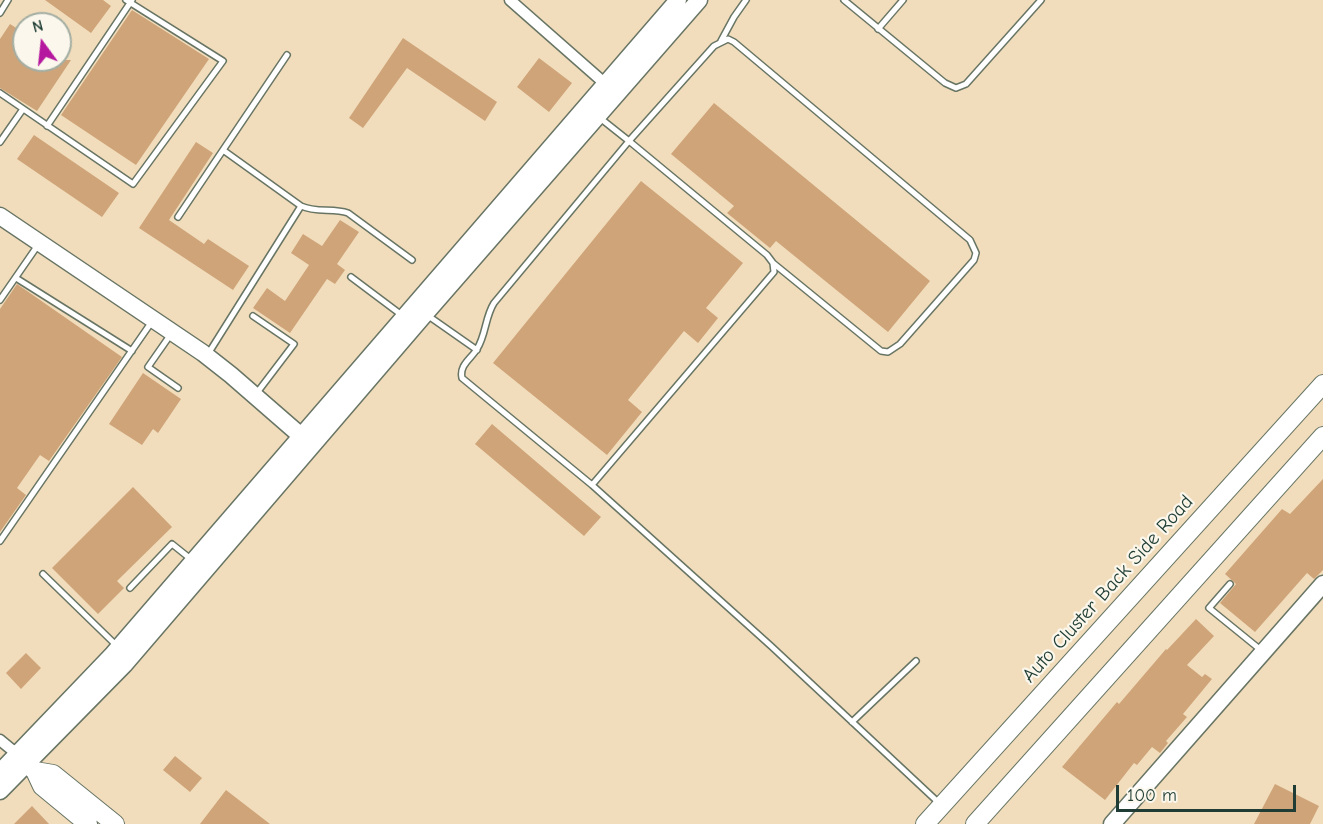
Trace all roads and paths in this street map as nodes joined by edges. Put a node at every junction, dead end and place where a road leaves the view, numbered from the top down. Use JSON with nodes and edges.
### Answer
{"nodes":[{"id":1,"x":8,"y":0,"type":"edge"},
{"id":2,"x":510,"y":0,"type":"edge"},
{"id":3,"x":678,"y":0,"type":"edge"},
{"id":4,"x":699,"y":0,"type":"edge"},
{"id":5,"x":746,"y":0,"type":"edge"},
{"id":6,"x":844,"y":0,"type":"edge"},
{"id":7,"x":903,"y":0,"type":"edge"},
{"id":8,"x":1041,"y":0,"type":"edge"},
{"id":9,"x":129,"y":1,"type":"edge"},
{"id":10,"x":0,"y":13,"type":"edge"},
{"id":11,"x":878,"y":29,"type":"junction"},
{"id":12,"x":721,"y":41,"type":"junction"},
{"id":13,"x":287,"y":55,"type":"dead end"},
{"id":14,"x":611,"y":89,"type":"junction"},
{"id":15,"x":0,"y":93,"type":"edge"},
{"id":16,"x":23,"y":109,"type":"junction"},
{"id":17,"x":598,"y":116,"type":"junction"},
{"id":18,"x":47,"y":126,"type":"junction"},
{"id":19,"x":629,"y":141,"type":"junction"},
{"id":20,"x":0,"y":142,"type":"edge"},
{"id":21,"x":224,"y":150,"type":"junction"},
{"id":22,"x":301,"y":206,"type":"junction"},
{"id":23,"x":0,"y":216,"type":"edge"},
{"id":24,"x":178,"y":217,"type":"dead end"},
{"id":25,"x":40,"y":243,"type":"junction"},
{"id":26,"x":412,"y":260,"type":"dead end"},
{"id":27,"x":773,"y":263,"type":"junction"},
{"id":28,"x":16,"y":278,"type":"junction"},
{"id":29,"x":351,"y":278,"type":"dead end"},
{"id":30,"x":0,"y":300,"type":"edge"},
{"id":31,"x":425,"y":314,"type":"junction"},
{"id":32,"x":253,"y":316,"type":"dead end"},
{"id":33,"x":153,"y":320,"type":"junction"},
{"id":34,"x":402,"y":327,"type":"junction"},
{"id":35,"x":172,"y":333,"type":"junction"},
{"id":36,"x":477,"y":350,"type":"junction"},
{"id":37,"x":132,"y":351,"type":"junction"},
{"id":38,"x":206,"y":356,"type":"junction"},
{"id":39,"x":1323,"y":384,"type":"edge"},
{"id":40,"x":178,"y":388,"type":"dead end"},
{"id":41,"x":255,"y":396,"type":"junction"},
{"id":42,"x":1323,"y":436,"type":"edge"},
{"id":43,"x":307,"y":441,"type":"junction"},
{"id":44,"x":592,"y":485,"type":"junction"},
{"id":45,"x":0,"y":541,"type":"edge"},
{"id":46,"x":194,"y":561,"type":"junction"},
{"id":47,"x":43,"y":574,"type":"dead end"},
{"id":48,"x":1230,"y":584,"type":"dead end"},
{"id":49,"x":1323,"y":584,"type":"edge"},
{"id":50,"x":130,"y":588,"type":"dead end"},
{"id":51,"x":118,"y":648,"type":"junction"},
{"id":52,"x":1263,"y":652,"type":"junction"},
{"id":53,"x":916,"y":661,"type":"dead end"},
{"id":54,"x":852,"y":722,"type":"junction"},
{"id":55,"x":0,"y":740,"type":"edge"},
{"id":56,"x":26,"y":762,"type":"junction"},
{"id":57,"x":0,"y":772,"type":"edge"},
{"id":58,"x":0,"y":791,"type":"edge"},
{"id":59,"x":942,"y":806,"type":"junction"},
{"id":60,"x":88,"y":824,"type":"edge"},
{"id":61,"x":115,"y":824,"type":"edge"},
{"id":62,"x":925,"y":824,"type":"edge"},
{"id":63,"x":975,"y":824,"type":"edge"},
{"id":64,"x":1112,"y":824,"type":"edge"}],
"edges":[{"from":1,"to":10,"type":"lane"},
{"from":2,"to":14,"type":"street"},
{"from":3,"to":14,"type":"main road"},
{"from":4,"to":14,"type":"main road"},
{"from":5,"to":12,"type":"lane"},
{"from":6,"to":11,"type":"lane"},
{"from":7,"to":11,"type":"lane"},
{"from":8,"to":11,"type":"lane"},
{"from":9,"to":18,"type":"lane"},
{"from":9,"to":18,"type":"lane"},
{"from":12,"to":19,"type":"lane"},
{"from":12,"to":27,"type":"lane"},
{"from":13,"to":21,"type":"lane"},
{"from":14,"to":17,"type":"main road"},
{"from":14,"to":34,"type":"main road"},
{"from":15,"to":16,"type":"lane"},
{"from":16,"to":18,"type":"lane"},
{"from":16,"to":20,"type":"lane"},
{"from":17,"to":19,"type":"lane"},
{"from":17,"to":31,"type":"main road"},
{"from":19,"to":27,"type":"lane"},
{"from":19,"to":36,"type":"lane"},
{"from":21,"to":22,"type":"lane"},
{"from":21,"to":24,"type":"lane"},
{"from":22,"to":26,"type":"lane"},
{"from":22,"to":38,"type":"lane"},
{"from":23,"to":25,"type":"main road"},
{"from":25,"to":28,"type":"lane"},
{"from":25,"to":33,"type":"main road"},
{"from":27,"to":44,"type":"lane"},
{"from":28,"to":30,"type":"lane"},
{"from":28,"to":37,"type":"lane"},
{"from":29,"to":34,"type":"lane"},
{"from":31,"to":34,"type":"main road"},
{"from":31,"to":36,"type":"lane"},
{"from":32,"to":41,"type":"lane"},
{"from":33,"to":35,"type":"main road"},
{"from":33,"to":37,"type":"lane"},
{"from":34,"to":43,"type":"main road"},
{"from":35,"to":38,"type":"main road"},
{"from":35,"to":40,"type":"lane"},
{"from":36,"to":44,"type":"lane"},
{"from":37,"to":45,"type":"lane"},
{"from":38,"to":41,"type":"main road"},
{"from":39,"to":59,"type":"main road","name":"Auto Cluster Back Side Road"},
{"from":41,"to":43,"type":"main road"},
{"from":42,"to":63,"type":"main road"},
{"from":43,"to":46,"type":"main road"},
{"from":43,"to":56,"type":"main road"},
{"from":44,"to":54,"type":"lane"},
{"from":46,"to":50,"type":"lane"},
{"from":46,"to":51,"type":"main road"},
{"from":47,"to":51,"type":"lane"},
{"from":48,"to":52,"type":"lane"},
{"from":49,"to":52,"type":"main road"},
{"from":51,"to":56,"type":"main road"},
{"from":52,"to":64,"type":"main road"},
{"from":53,"to":54,"type":"lane"},
{"from":54,"to":59,"type":"lane"},
{"from":55,"to":56,"type":"street"},
{"from":56,"to":57,"type":"main road"},
{"from":56,"to":58,"type":"main road"},
{"from":56,"to":60,"type":"main road"},
{"from":56,"to":61,"type":"main road"},
{"from":59,"to":62,"type":"main road","name":"Auto Cluster Back Side Road"}]}
